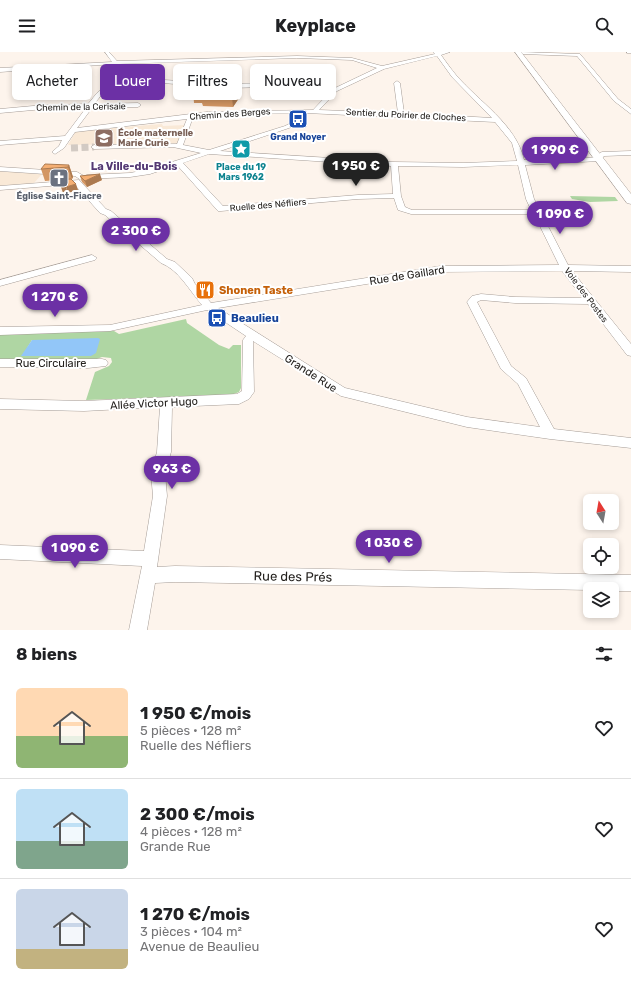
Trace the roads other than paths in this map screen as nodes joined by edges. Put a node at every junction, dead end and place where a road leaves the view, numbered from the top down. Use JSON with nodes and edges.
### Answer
{"nodes":[{"id":1,"x":107,"y":52,"type":"edge"},
{"id":2,"x":448,"y":52,"type":"edge"},
{"id":3,"x":521,"y":52,"type":"edge"},
{"id":4,"x":224,"y":53,"type":"dead end"},
{"id":5,"x":437,"y":53,"type":"edge"},
{"id":6,"x":247,"y":59,"type":"junction"},
{"id":7,"x":116,"y":63,"type":"junction"},
{"id":8,"x":382,"y":68,"type":"junction"},
{"id":9,"x":0,"y":70,"type":"edge"},
{"id":10,"x":165,"y":82,"type":"edge"},
{"id":11,"x":397,"y":83,"type":"dead end"},
{"id":12,"x":250,"y":85,"type":"edge"},
{"id":13,"x":336,"y":90,"type":"edge"},
{"id":14,"x":100,"y":93,"type":"edge"},
{"id":15,"x":325,"y":100,"type":"edge"},
{"id":16,"x":90,"y":105,"type":"junction"},
{"id":17,"x":138,"y":105,"type":"dead end"},
{"id":18,"x":0,"y":111,"type":"edge"},
{"id":19,"x":303,"y":111,"type":"junction"},
{"id":20,"x":315,"y":111,"type":"junction"},
{"id":21,"x":631,"y":112,"type":"edge"},
{"id":22,"x":401,"y":114,"type":"junction"},
{"id":23,"x":192,"y":116,"type":"junction"},
{"id":24,"x":497,"y":120,"type":"junction"},
{"id":25,"x":73,"y":130,"type":"junction"},
{"id":26,"x":68,"y":138,"type":"junction"},
{"id":27,"x":0,"y":143,"type":"edge"},
{"id":28,"x":180,"y":145,"type":"junction"},
{"id":29,"x":62,"y":147,"type":"junction"},
{"id":30,"x":71,"y":148,"type":"tunnel mouth"},
{"id":31,"x":94,"y":148,"type":"tunnel mouth"},
{"id":32,"x":218,"y":151,"type":"junction"},
{"id":33,"x":55,"y":152,"type":"dead end"},
{"id":34,"x":208,"y":152,"type":"junction"},
{"id":35,"x":631,"y":154,"type":"edge"},
{"id":36,"x":600,"y":156,"type":"junction"},
{"id":37,"x":178,"y":162,"type":"junction"},
{"id":38,"x":520,"y":163,"type":"junction"},
{"id":39,"x":394,"y":164,"type":"junction"},
{"id":40,"x":0,"y":169,"type":"edge"},
{"id":41,"x":45,"y":172,"type":"junction"},
{"id":42,"x":78,"y":178,"type":"junction"},
{"id":43,"x":36,"y":186,"type":"junction"},
{"id":44,"x":0,"y":188,"type":"edge"},
{"id":45,"x":631,"y":191,"type":"edge"},
{"id":46,"x":0,"y":192,"type":"edge"},
{"id":47,"x":397,"y":196,"type":"junction"},
{"id":48,"x":631,"y":201,"type":"edge"},
{"id":49,"x":536,"y":212,"type":"junction"},
{"id":50,"x":92,"y":258,"type":"dead end"},
{"id":51,"x":565,"y":268,"type":"junction"},
{"id":52,"x":631,"y":269,"type":"edge"},
{"id":53,"x":0,"y":283,"type":"edge"},
{"id":54,"x":590,"y":301,"type":"junction"},
{"id":55,"x":209,"y":307,"type":"junction"},
{"id":56,"x":0,"y":332,"type":"edge"},
{"id":57,"x":252,"y":335,"type":"junction"},
{"id":58,"x":631,"y":352,"type":"edge"},
{"id":59,"x":0,"y":363,"type":"edge"},
{"id":60,"x":102,"y":363,"type":"dead end"},
{"id":61,"x":166,"y":402,"type":"junction"},
{"id":62,"x":0,"y":404,"type":"edge"},
{"id":63,"x":550,"y":434,"type":"junction"},
{"id":64,"x":631,"y":443,"type":"edge"},
{"id":65,"x":0,"y":552,"type":"edge"},
{"id":66,"x":151,"y":559,"type":"junction"},
{"id":67,"x":148,"y":576,"type":"junction"},
{"id":68,"x":631,"y":583,"type":"edge"},
{"id":69,"x":138,"y":630,"type":"edge"}],
"edges":[{"from":1,"to":7,"type":"street"},
{"from":2,"to":5,"type":"street"},
{"from":3,"to":21,"type":"street"},
{"from":3,"to":36,"type":"main road"},
{"from":4,"to":6,"type":"street"},
{"from":5,"to":8,"type":"street"},
{"from":5,"to":24,"type":"street","name":"Voie des Postes"},
{"from":6,"to":7,"type":"street"},
{"from":6,"to":8,"type":"street"},
{"from":7,"to":9,"type":"street"},
{"from":8,"to":13,"type":"street"},
{"from":10,"to":12,"type":"street"},
{"from":11,"to":22,"type":"street"},
{"from":14,"to":16,"type":"street"},
{"from":15,"to":20,"type":"street"},
{"from":16,"to":17,"type":"street","name":"Chemin de la Cerisaie"},
{"from":16,"to":18,"type":"street","name":"Chemin de la Cerisaie"},
{"from":16,"to":25,"type":"street"},
{"from":19,"to":20,"type":"street","name":"Chemin des Berges"},
{"from":19,"to":23,"type":"street","name":"Chemin des Berges"},
{"from":19,"to":32,"type":"street"},
{"from":20,"to":22,"type":"street","name":"Sentier du Poirier de Cloches"},
{"from":22,"to":24,"type":"street","name":"Sentier du Poirier de Cloches"},
{"from":23,"to":25,"type":"street","name":"Chemin des Berges"},
{"from":23,"to":28,"type":"street"},
{"from":24,"to":38,"type":"street","name":"Voie des Postes"},
{"from":25,"to":26,"type":"street"},
{"from":26,"to":27,"type":"street"},
{"from":26,"to":29,"type":"street"},
{"from":28,"to":31,"type":"street"},
{"from":28,"to":34,"type":"street"},
{"from":29,"to":30,"type":"street"},
{"from":29,"to":33,"type":"street"},
{"from":32,"to":34,"type":"street"},
{"from":32,"to":39,"type":"street"},
{"from":34,"to":37,"type":"street"},
{"from":35,"to":36,"type":"street"},
{"from":36,"to":38,"type":"street"},
{"from":36,"to":45,"type":"main road"},
{"from":36,"to":48,"type":"main road"},
{"from":37,"to":42,"type":"street"},
{"from":37,"to":47,"type":"street","name":"Ruelle des Néfliers"},
{"from":38,"to":39,"type":"street"},
{"from":38,"to":49,"type":"street","name":"Voie des Postes"},
{"from":39,"to":47,"type":"street"},
{"from":40,"to":41,"type":"street"},
{"from":41,"to":42,"type":"street"},
{"from":41,"to":43,"type":"street"},
{"from":42,"to":43,"type":"street"},
{"from":42,"to":55,"type":"street","name":"Grande Rue"},
{"from":43,"to":44,"type":"street"},
{"from":43,"to":46,"type":"street"},
{"from":47,"to":49,"type":"street"},
{"from":49,"to":51,"type":"street","name":"Voie des Postes"},
{"from":50,"to":53,"type":"street"},
{"from":51,"to":52,"type":"street","name":"Rue de Gaillard"},
{"from":51,"to":54,"type":"street","name":"Voie des Postes"},
{"from":51,"to":55,"type":"street","name":"Rue de Gaillard"},
{"from":54,"to":58,"type":"street","name":"Voie des Postes"},
{"from":54,"to":63,"type":"street"},
{"from":55,"to":56,"type":"street","name":"Rue de Gaillard"},
{"from":55,"to":57,"type":"street","name":"Grande Rue"},
{"from":57,"to":61,"type":"street","name":"Allée Victor Hugo"},
{"from":57,"to":63,"type":"street","name":"Grande Rue"},
{"from":59,"to":60,"type":"street","name":"Rue Circulaire"},
{"from":61,"to":62,"type":"street","name":"Allée Victor Hugo"},
{"from":61,"to":66,"type":"street"},
{"from":63,"to":64,"type":"street","name":"Grande Rue"},
{"from":65,"to":66,"type":"street"},
{"from":66,"to":67,"type":"street"},
{"from":67,"to":68,"type":"street","name":"Rue des Prés"},
{"from":67,"to":69,"type":"street"}]}
